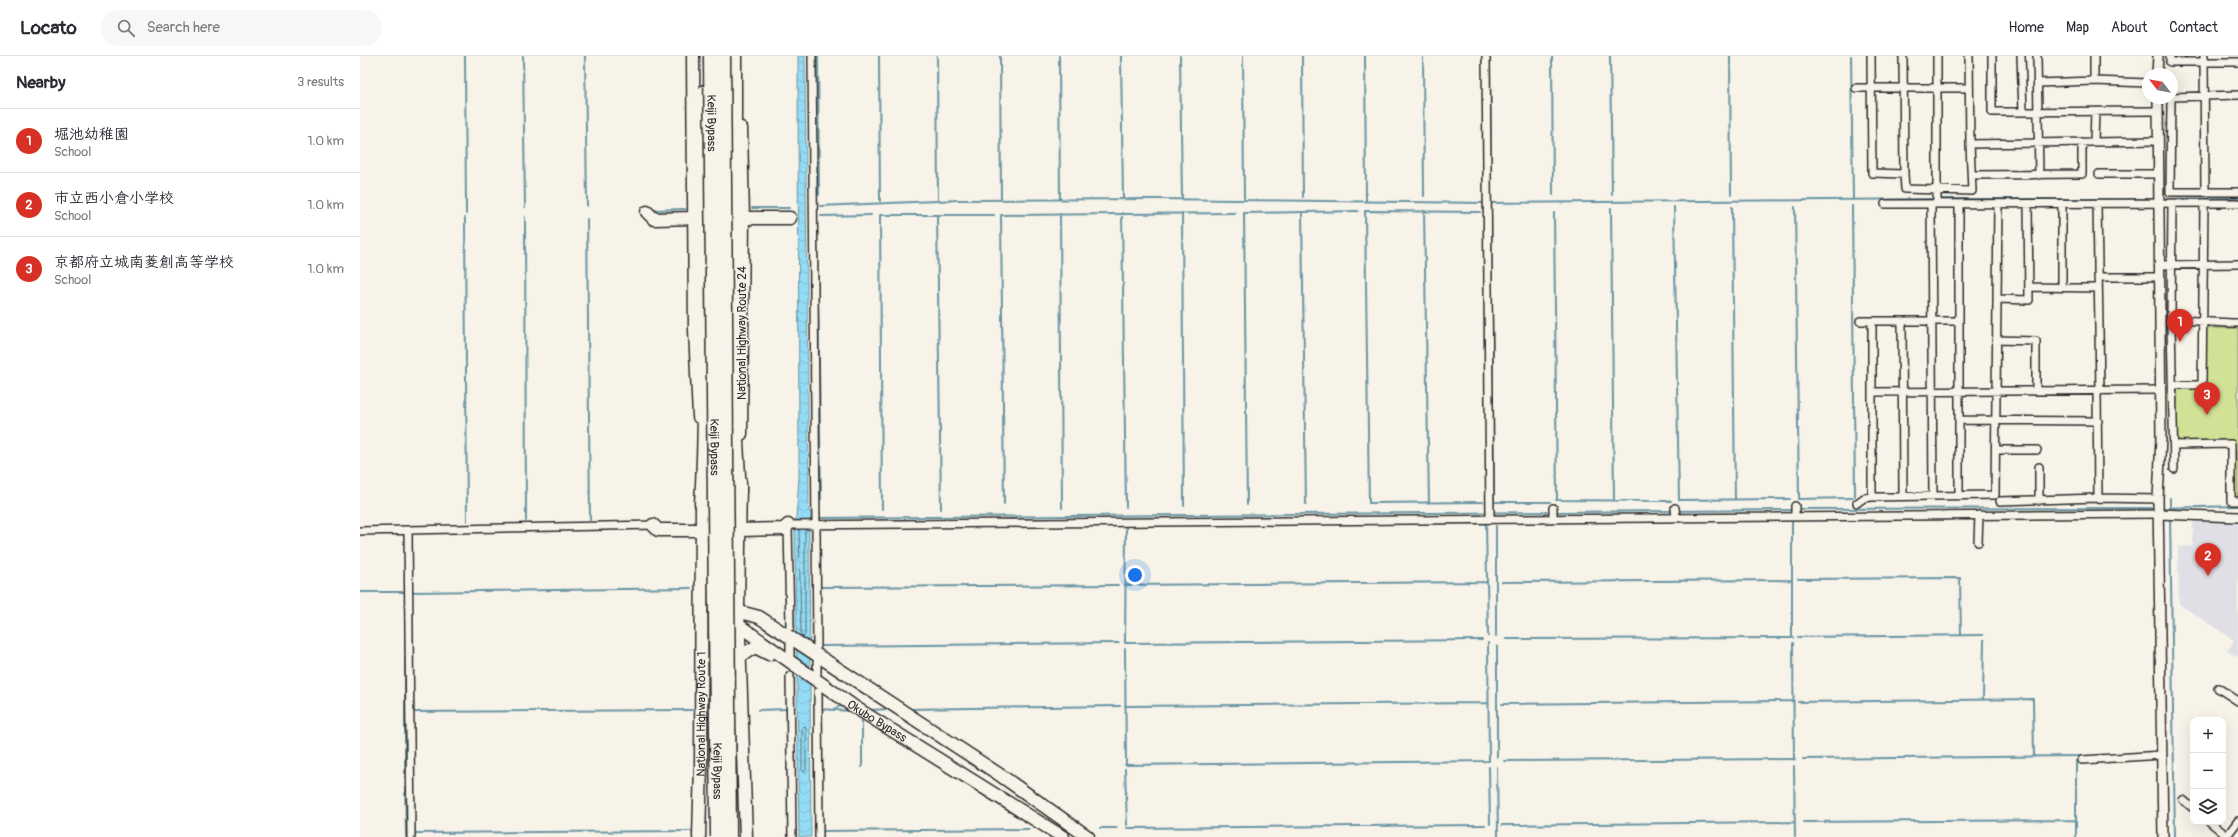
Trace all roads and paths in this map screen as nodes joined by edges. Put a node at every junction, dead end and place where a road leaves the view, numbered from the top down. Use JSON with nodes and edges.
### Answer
{"nodes":[{"id":1,"x":693,"y":56,"type":"edge"},
{"id":2,"x":706,"y":56,"type":"edge"},
{"id":3,"x":711,"y":56,"type":"edge"},
{"id":4,"x":723,"y":56,"type":"edge"},
{"id":5,"x":734,"y":56,"type":"edge"},
{"id":6,"x":739,"y":56,"type":"edge"},
{"id":7,"x":812,"y":56,"type":"edge"},
{"id":8,"x":1486,"y":56,"type":"edge"},
{"id":9,"x":1871,"y":56,"type":"edge"},
{"id":10,"x":1903,"y":56,"type":"edge"},
{"id":11,"x":1937,"y":56,"type":"edge"},
{"id":12,"x":1969,"y":56,"type":"edge"},
{"id":13,"x":1992,"y":56,"type":"edge"},
{"id":14,"x":2021,"y":56,"type":"edge"},
{"id":15,"x":2037,"y":56,"type":"edge"},
{"id":16,"x":2094,"y":56,"type":"edge"},
{"id":17,"x":2158,"y":56,"type":"edge"},
{"id":18,"x":2170,"y":56,"type":"edge"},
{"id":19,"x":2204,"y":59,"type":"edge"},
{"id":20,"x":2238,"y":62,"type":"edge"},
{"id":21,"x":2158,"y":68,"type":"edge"},
{"id":22,"x":2094,"y":81,"type":"junction"},
{"id":23,"x":2038,"y":83,"type":"junction"},
{"id":24,"x":2142,"y":83,"type":"edge"},
{"id":25,"x":1856,"y":88,"type":"dead end"},
{"id":26,"x":1871,"y":88,"type":"junction"},
{"id":27,"x":1902,"y":88,"type":"junction"},
{"id":28,"x":1937,"y":88,"type":"junction"},
{"id":29,"x":1969,"y":88,"type":"junction"},
{"id":30,"x":2238,"y":95,"type":"edge"},
{"id":31,"x":2204,"y":96,"type":"junction"},
{"id":32,"x":2178,"y":98,"type":"edge"},
{"id":33,"x":2158,"y":104,"type":"edge"},
{"id":34,"x":2171,"y":104,"type":"edge"},
{"id":35,"x":2158,"y":111,"type":"junction"},
{"id":36,"x":2022,"y":112,"type":"junction"},
{"id":37,"x":2038,"y":112,"type":"junction"},
{"id":38,"x":2095,"y":112,"type":"junction"},
{"id":39,"x":2158,"y":141,"type":"junction"},
{"id":40,"x":2039,"y":142,"type":"junction"},
{"id":41,"x":2082,"y":142,"type":"junction"},
{"id":42,"x":2094,"y":142,"type":"junction"},
{"id":43,"x":1970,"y":144,"type":"junction"},
{"id":44,"x":1904,"y":174,"type":"junction"},
{"id":45,"x":2099,"y":174,"type":"dead end"},
{"id":46,"x":2158,"y":174,"type":"junction"},
{"id":47,"x":1972,"y":175,"type":"junction"},
{"id":48,"x":2039,"y":175,"type":"junction"},
{"id":49,"x":1937,"y":190,"type":"junction"},
{"id":50,"x":2205,"y":192,"type":"junction"},
{"id":51,"x":2238,"y":192,"type":"edge"},
{"id":52,"x":2204,"y":203,"type":"junction"},
{"id":53,"x":2238,"y":203,"type":"edge"},
{"id":54,"x":1885,"y":204,"type":"dead end"},
{"id":55,"x":1934,"y":204,"type":"junction"},
{"id":56,"x":1959,"y":204,"type":"junction"},
{"id":57,"x":1998,"y":204,"type":"junction"},
{"id":58,"x":2028,"y":204,"type":"junction"},
{"id":59,"x":2062,"y":204,"type":"junction"},
{"id":60,"x":2097,"y":204,"type":"junction"},
{"id":61,"x":2159,"y":204,"type":"junction"},
{"id":62,"x":2172,"y":204,"type":"junction"},
{"id":63,"x":647,"y":212,"type":"dead end"},
{"id":64,"x":790,"y":216,"type":"dead end"},
{"id":65,"x":694,"y":218,"type":"junction"},
{"id":66,"x":743,"y":218,"type":"junction"},
{"id":67,"x":2159,"y":264,"type":"junction"},
{"id":68,"x":2238,"y":264,"type":"edge"},
{"id":69,"x":2172,"y":265,"type":"junction"},
{"id":70,"x":2204,"y":265,"type":"junction"},
{"id":71,"x":2098,"y":277,"type":"junction"},
{"id":72,"x":2159,"y":277,"type":"junction"},
{"id":73,"x":2029,"y":286,"type":"junction"},
{"id":74,"x":2062,"y":287,"type":"junction"},
{"id":75,"x":2098,"y":288,"type":"junction"},
{"id":76,"x":1997,"y":299,"type":"junction"},
{"id":77,"x":2171,"y":320,"type":"junction"},
{"id":78,"x":2202,"y":320,"type":"junction"},
{"id":79,"x":1860,"y":321,"type":"dead end"},
{"id":80,"x":1872,"y":321,"type":"junction"},
{"id":81,"x":1902,"y":321,"type":"junction"},
{"id":82,"x":1932,"y":321,"type":"junction"},
{"id":83,"x":1959,"y":321,"type":"junction"},
{"id":84,"x":2238,"y":323,"type":"edge"},
{"id":85,"x":1996,"y":340,"type":"junction"},
{"id":86,"x":2172,"y":357,"type":"junction"},
{"id":87,"x":2160,"y":358,"type":"junction"},
{"id":88,"x":2174,"y":385,"type":"junction"},
{"id":89,"x":2098,"y":390,"type":"junction"},
{"id":90,"x":2160,"y":390,"type":"junction"},
{"id":91,"x":1996,"y":391,"type":"junction"},
{"id":92,"x":2036,"y":391,"type":"junction"},
{"id":93,"x":1872,"y":392,"type":"junction"},
{"id":94,"x":1902,"y":392,"type":"junction"},
{"id":95,"x":1932,"y":392,"type":"junction"},
{"id":96,"x":1959,"y":392,"type":"junction"},
{"id":97,"x":1959,"y":420,"type":"junction"},
{"id":98,"x":1996,"y":420,"type":"junction"},
{"id":99,"x":2098,"y":421,"type":"junction"},
{"id":100,"x":741,"y":444,"type":"junction"},
{"id":101,"x":2174,"y":445,"type":"junction"},
{"id":102,"x":1996,"y":450,"type":"junction"},
{"id":103,"x":2037,"y":450,"type":"dead end"},
{"id":104,"x":2039,"y":467,"type":"dead end"},
{"id":105,"x":2174,"y":469,"type":"dead end"},
{"id":106,"x":740,"y":492,"type":"junction"},
{"id":107,"x":1903,"y":496,"type":"junction"},
{"id":108,"x":1934,"y":496,"type":"junction"},
{"id":109,"x":1960,"y":496,"type":"junction"},
{"id":110,"x":1872,"y":497,"type":"junction"},
{"id":111,"x":2098,"y":498,"type":"junction"},
{"id":112,"x":2000,"y":501,"type":"dead end"},
{"id":113,"x":2238,"y":501,"type":"edge"},
{"id":114,"x":2037,"y":502,"type":"junction"},
{"id":115,"x":1857,"y":503,"type":"dead end"},
{"id":116,"x":702,"y":504,"type":"junction"},
{"id":117,"x":2162,"y":509,"type":"junction"},
{"id":118,"x":2036,"y":513,"type":"junction"},
{"id":119,"x":1490,"y":515,"type":"junction"},
{"id":120,"x":1979,"y":515,"type":"junction"},
{"id":121,"x":2238,"y":517,"type":"edge"},
{"id":122,"x":653,"y":525,"type":"joint"},
{"id":123,"x":790,"y":525,"type":"junction"},
{"id":124,"x":814,"y":525,"type":"junction"},
{"id":125,"x":698,"y":527,"type":"junction"},
{"id":126,"x":743,"y":528,"type":"junction"},
{"id":127,"x":360,"y":530,"type":"edge"},
{"id":128,"x":408,"y":531,"type":"junction"},
{"id":129,"x":1978,"y":542,"type":"dead end"},
{"id":130,"x":701,"y":591,"type":"junction"},
{"id":131,"x":719,"y":609,"type":"junction"},
{"id":132,"x":738,"y":610,"type":"junction"},
{"id":133,"x":758,"y":617,"type":"junction"},
{"id":134,"x":739,"y":626,"type":"junction"},
{"id":135,"x":790,"y":627,"type":"dead end"},
{"id":136,"x":791,"y":641,"type":"junction"},
{"id":137,"x":816,"y":653,"type":"junction"},
{"id":138,"x":740,"y":657,"type":"junction"},
{"id":139,"x":792,"y":666,"type":"junction"},
{"id":140,"x":816,"y":681,"type":"junction"},
{"id":141,"x":2218,"y":688,"type":"dead end"},
{"id":142,"x":2238,"y":700,"type":"edge"},
{"id":143,"x":2162,"y":756,"type":"junction"},
{"id":144,"x":2082,"y":760,"type":"dead end"},
{"id":145,"x":701,"y":765,"type":"junction"},
{"id":146,"x":2183,"y":800,"type":"dead end"},
{"id":147,"x":2190,"y":806,"type":"edge"},
{"id":148,"x":2238,"y":821,"type":"edge"},
{"id":149,"x":2213,"y":825,"type":"edge"},
{"id":150,"x":2226,"y":836,"type":"edge"},
{"id":151,"x":410,"y":837,"type":"edge"},
{"id":152,"x":699,"y":837,"type":"edge"},
{"id":153,"x":718,"y":837,"type":"edge"},
{"id":154,"x":729,"y":837,"type":"edge"},
{"id":155,"x":746,"y":837,"type":"edge"},
{"id":156,"x":792,"y":837,"type":"edge"},
{"id":157,"x":819,"y":837,"type":"edge"},
{"id":158,"x":1063,"y":837,"type":"edge"},
{"id":159,"x":1088,"y":837,"type":"edge"},
{"id":160,"x":2163,"y":837,"type":"edge"}],
"edges":[{"from":1,"to":65,"type":"highway"},
{"from":2,"to":116,"type":"highway"},
{"from":3,"to":153,"type":"highway","name":"Keiji Bypass","bridge":true},
{"from":4,"to":154,"type":"highway","name":"Keiji Bypass","bridge":true},
{"from":5,"to":106,"type":"highway"},
{"from":6,"to":66,"type":"highway","name":"National Highway Route 24"},
{"from":7,"to":124,"type":"street"},
{"from":8,"to":119,"type":"street"},
{"from":9,"to":26,"type":"street"},
{"from":10,"to":27,"type":"street"},
{"from":11,"to":28,"type":"street"},
{"from":12,"to":29,"type":"street"},
{"from":13,"to":36,"type":"street"},
{"from":14,"to":36,"type":"street"},
{"from":15,"to":23,"type":"street"},
{"from":16,"to":22,"type":"street"},
{"from":17,"to":21,"type":"street"},
{"from":18,"to":19,"type":"street"},
{"from":19,"to":20,"type":"street"},
{"from":19,"to":31,"type":"street"},
{"from":22,"to":23,"type":"street"},
{"from":22,"to":24,"type":"street"},
{"from":23,"to":37,"type":"street"},
{"from":25,"to":26,"type":"street"},
{"from":26,"to":27,"type":"street"},
{"from":26,"to":44,"type":"street"},
{"from":27,"to":28,"type":"street"},
{"from":27,"to":44,"type":"street"},
{"from":28,"to":29,"type":"street"},
{"from":28,"to":49,"type":"street"},
{"from":29,"to":43,"type":"street"},
{"from":30,"to":31,"type":"street"},
{"from":31,"to":32,"type":"street"},
{"from":31,"to":50,"type":"street"},
{"from":33,"to":35,"type":"street"},
{"from":34,"to":50,"type":"street"},
{"from":35,"to":38,"type":"street"},
{"from":35,"to":39,"type":"street"},
{"from":36,"to":37,"type":"street"},
{"from":37,"to":38,"type":"street"},
{"from":37,"to":40,"type":"street"},
{"from":38,"to":42,"type":"street"},
{"from":39,"to":42,"type":"street"},
{"from":39,"to":46,"type":"street"},
{"from":40,"to":41,"type":"street"},
{"from":40,"to":43,"type":"street"},
{"from":40,"to":48,"type":"street"},
{"from":41,"to":42,"type":"street"},
{"from":41,"to":48,"type":"street"},
{"from":43,"to":47,"type":"street"},
{"from":44,"to":49,"type":"street"},
{"from":45,"to":46,"type":"street"},
{"from":46,"to":61,"type":"street"},
{"from":47,"to":48,"type":"street"},
{"from":47,"to":49,"type":"street"},
{"from":49,"to":55,"type":"street"},
{"from":50,"to":51,"type":"street"},
{"from":52,"to":53,"type":"street"},
{"from":52,"to":62,"type":"street"},
{"from":52,"to":70,"type":"street"},
{"from":54,"to":55,"type":"street"},
{"from":55,"to":56,"type":"street"},
{"from":55,"to":82,"type":"street"},
{"from":56,"to":57,"type":"street"},
{"from":56,"to":83,"type":"street"},
{"from":57,"to":58,"type":"street"},
{"from":57,"to":76,"type":"street"},
{"from":58,"to":59,"type":"street"},
{"from":58,"to":73,"type":"street"},
{"from":59,"to":60,"type":"street"},
{"from":59,"to":74,"type":"street"},
{"from":60,"to":61,"type":"street"},
{"from":60,"to":71,"type":"street"},
{"from":61,"to":62,"type":"street"},
{"from":61,"to":67,"type":"street"},
{"from":62,"to":69,"type":"street"},
{"from":63,"to":65,"type":"highway"},
{"from":64,"to":66,"type":"highway"},
{"from":65,"to":116,"type":"highway"},
{"from":66,"to":100,"type":"highway","name":"National Highway Route 24"},
{"from":67,"to":69,"type":"street"},
{"from":67,"to":72,"type":"street"},
{"from":68,"to":70,"type":"street"},
{"from":69,"to":70,"type":"street"},
{"from":69,"to":77,"type":"street"},
{"from":70,"to":78,"type":"street"},
{"from":71,"to":72,"type":"street"},
{"from":71,"to":75,"type":"street"},
{"from":72,"to":87,"type":"street"},
{"from":73,"to":74,"type":"street"},
{"from":73,"to":76,"type":"street"},
{"from":74,"to":75,"type":"street"},
{"from":75,"to":89,"type":"street"},
{"from":76,"to":85,"type":"street"},
{"from":77,"to":78,"type":"street"},
{"from":77,"to":86,"type":"street"},
{"from":78,"to":84,"type":"street"},
{"from":78,"to":88,"type":"street"},
{"from":79,"to":80,"type":"street"},
{"from":80,"to":81,"type":"street"},
{"from":80,"to":93,"type":"street"},
{"from":81,"to":82,"type":"street"},
{"from":81,"to":94,"type":"street"},
{"from":82,"to":83,"type":"street"},
{"from":82,"to":95,"type":"street"},
{"from":83,"to":96,"type":"street"},
{"from":85,"to":91,"type":"street"},
{"from":85,"to":92,"type":"street"},
{"from":86,"to":87,"type":"street"},
{"from":86,"to":88,"type":"street"},
{"from":87,"to":90,"type":"street"},
{"from":88,"to":101,"type":"street"},
{"from":89,"to":90,"type":"street"},
{"from":89,"to":92,"type":"street"},
{"from":89,"to":99,"type":"street"},
{"from":90,"to":117,"type":"street"},
{"from":91,"to":92,"type":"street"},
{"from":91,"to":96,"type":"street"},
{"from":91,"to":98,"type":"street"},
{"from":93,"to":94,"type":"street"},
{"from":93,"to":110,"type":"street"},
{"from":94,"to":95,"type":"street"},
{"from":94,"to":107,"type":"street"},
{"from":95,"to":96,"type":"street"},
{"from":95,"to":108,"type":"street"},
{"from":96,"to":97,"type":"street"},
{"from":97,"to":98,"type":"street"},
{"from":97,"to":109,"type":"street"},
{"from":98,"to":99,"type":"street"},
{"from":98,"to":102,"type":"street"},
{"from":99,"to":111,"type":"street"},
{"from":100,"to":106,"type":"highway","name":"National Highway Route 24"},
{"from":100,"to":126,"type":"highway"},
{"from":101,"to":105,"type":"street"},
{"from":101,"to":113,"type":"street"},
{"from":102,"to":103,"type":"street"},
{"from":102,"to":109,"type":"street"},
{"from":104,"to":114,"type":"street"},
{"from":106,"to":126,"type":"highway","name":"National Highway Route 24"},
{"from":107,"to":108,"type":"street"},
{"from":107,"to":110,"type":"street"},
{"from":108,"to":109,"type":"street"},
{"from":110,"to":115,"type":"street"},
{"from":111,"to":114,"type":"street"},
{"from":111,"to":117,"type":"street"},
{"from":112,"to":114,"type":"street"},
{"from":114,"to":118,"type":"street"},
{"from":116,"to":125,"type":"highway"},
{"from":117,"to":118,"type":"street"},
{"from":117,"to":121,"type":"street"},
{"from":117,"to":143,"type":"street"},
{"from":118,"to":120,"type":"street"},
{"from":119,"to":120,"type":"street"},
{"from":119,"to":124,"type":"street"},
{"from":120,"to":129,"type":"street"},
{"from":122,"to":125,"type":"highway"},
{"from":122,"to":128,"type":"street"},
{"from":123,"to":124,"type":"street"},
{"from":123,"to":126,"type":"highway"},
{"from":123,"to":135,"type":"street"},
{"from":124,"to":137,"type":"street"},
{"from":125,"to":130,"type":"highway"},
{"from":126,"to":132,"type":"highway","name":"National Highway Route 24"},
{"from":126,"to":133,"type":"highway"},
{"from":127,"to":128,"type":"street"},
{"from":128,"to":151,"type":"street"},
{"from":130,"to":131,"type":"highway","name":"Okubo Bypass"},
{"from":130,"to":145,"type":"highway","name":"National Highway Route 1"},
{"from":131,"to":132,"type":"highway","name":"Okubo Bypass"},
{"from":131,"to":134,"type":"highway","name":"Okubo Bypass"},
{"from":131,"to":145,"type":"highway"},
{"from":132,"to":133,"type":"highway","name":"Okubo Bypass"},
{"from":132,"to":134,"type":"highway"},
{"from":133,"to":136,"type":"highway","name":"Okubo Bypass"},
{"from":134,"to":138,"type":"highway"},
{"from":134,"to":139,"type":"highway","name":"Okubo Bypass"},
{"from":136,"to":137,"type":"highway","name":"Okubo Bypass"},
{"from":136,"to":139,"type":"street"},
{"from":137,"to":140,"type":"street"},
{"from":137,"to":159,"type":"highway","name":"Okubo Bypass"},
{"from":138,"to":139,"type":"highway"},
{"from":138,"to":155,"type":"highway"},
{"from":139,"to":140,"type":"highway","name":"Okubo Bypass"},
{"from":139,"to":156,"type":"street"},
{"from":140,"to":157,"type":"street"},
{"from":140,"to":158,"type":"highway","name":"Okubo Bypass"},
{"from":141,"to":142,"type":"street"},
{"from":143,"to":144,"type":"street"},
{"from":143,"to":160,"type":"street"},
{"from":145,"to":152,"type":"highway","name":"National Highway Route 1"},
{"from":146,"to":147,"type":"street"},
{"from":148,"to":150,"type":"street"},
{"from":149,"to":150,"type":"street"}]}
